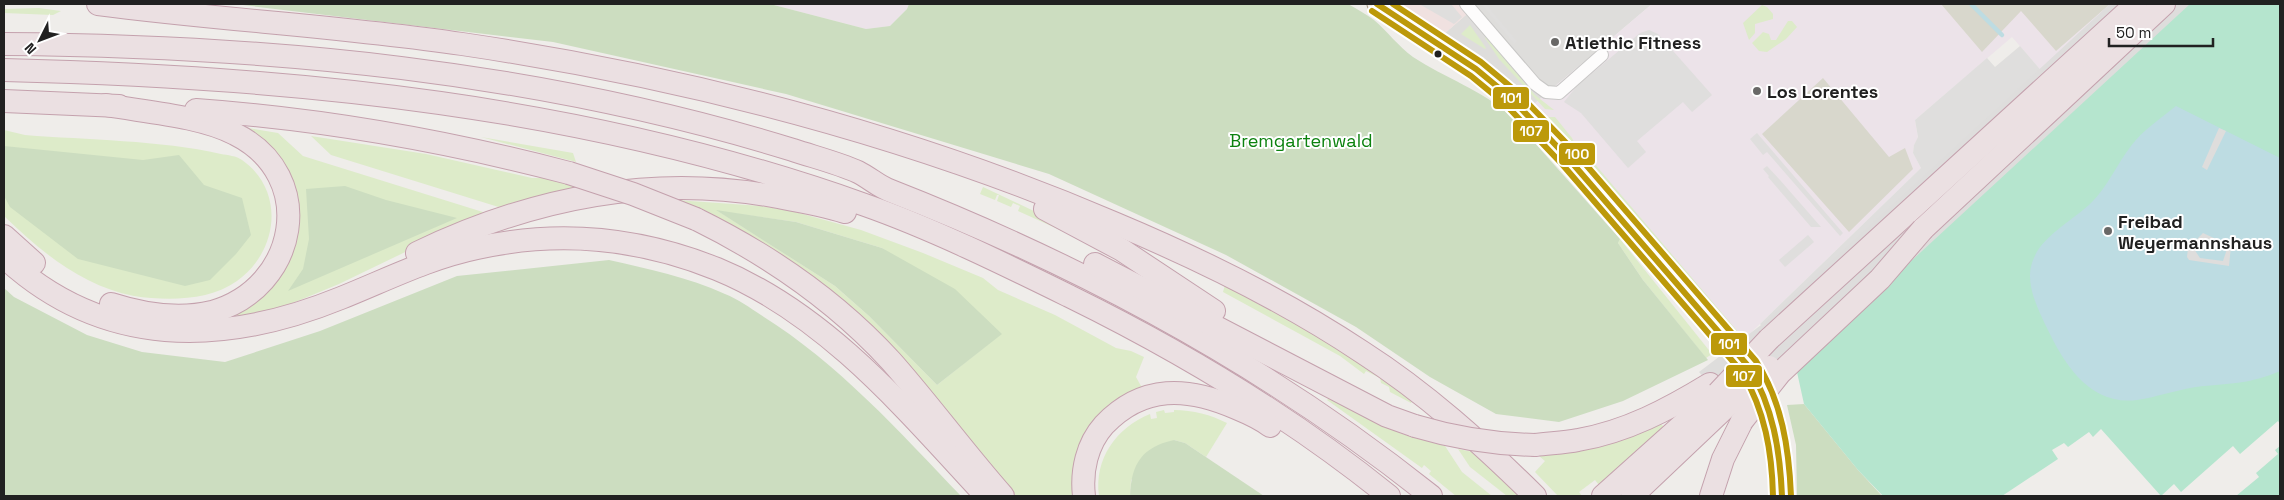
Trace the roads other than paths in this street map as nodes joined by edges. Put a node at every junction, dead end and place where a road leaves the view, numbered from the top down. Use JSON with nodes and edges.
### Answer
{"nodes":[{"id":1,"x":98,"y":4,"type":"edge"},
{"id":2,"x":1377,"y":4,"type":"edge"},
{"id":3,"x":1466,"y":4,"type":"edge"},
{"id":4,"x":2136,"y":4,"type":"edge"},
{"id":5,"x":2164,"y":4,"type":"edge"},
{"id":6,"x":4,"y":44,"type":"edge"},
{"id":7,"x":1602,"y":55,"type":"dead end"},
{"id":8,"x":4,"y":70,"type":"edge"},
{"id":9,"x":4,"y":101,"type":"edge"},
{"id":10,"x":106,"y":105,"type":"junction"},
{"id":11,"x":818,"y":120,"type":"junction"},
{"id":12,"x":858,"y":172,"type":"junction"},
{"id":13,"x":4,"y":236,"type":"edge"},
{"id":14,"x":4,"y":257,"type":"edge"},
{"id":15,"x":995,"y":262,"type":"junction"},
{"id":16,"x":282,"y":317,"type":"junction"},
{"id":17,"x":1282,"y":361,"type":"junction"},
{"id":18,"x":1724,"y":401,"type":"junction"},
{"id":19,"x":986,"y":496,"type":"edge"},
{"id":20,"x":1003,"y":496,"type":"edge"},
{"id":21,"x":1084,"y":496,"type":"edge"},
{"id":22,"x":1388,"y":496,"type":"edge"},
{"id":23,"x":1431,"y":496,"type":"edge"},
{"id":24,"x":1535,"y":496,"type":"edge"},
{"id":25,"x":1603,"y":496,"type":"edge"},
{"id":26,"x":1632,"y":496,"type":"edge"},
{"id":27,"x":1712,"y":496,"type":"edge"},
{"id":28,"x":1782,"y":496,"type":"edge"}],
"edges":[{"from":1,"to":11,"type":"highway"},
{"from":2,"to":28,"type":"main road"},
{"from":3,"to":7,"type":"street"},
{"from":4,"to":18,"type":"highway","bridge":true},
{"from":5,"to":18,"type":"highway","bridge":true},
{"from":6,"to":12,"type":"highway"},
{"from":8,"to":15,"type":"highway"},
{"from":9,"to":10,"type":"highway"},
{"from":10,"to":13,"type":"highway"},
{"from":10,"to":20,"type":"highway","bridge":true},
{"from":11,"to":17,"type":"highway"},
{"from":11,"to":24,"type":"highway"},
{"from":12,"to":17,"type":"highway"},
{"from":12,"to":23,"type":"highway"},
{"from":14,"to":16,"type":"highway"},
{"from":15,"to":16,"type":"highway"},
{"from":15,"to":22,"type":"highway"},
{"from":16,"to":19,"type":"highway"},
{"from":17,"to":18,"type":"highway","bridge":true},
{"from":18,"to":25,"type":"highway"},
{"from":18,"to":26,"type":"highway"},
{"from":18,"to":27,"type":"highway"},
{"from":21,"to":22,"type":"highway"}]}
